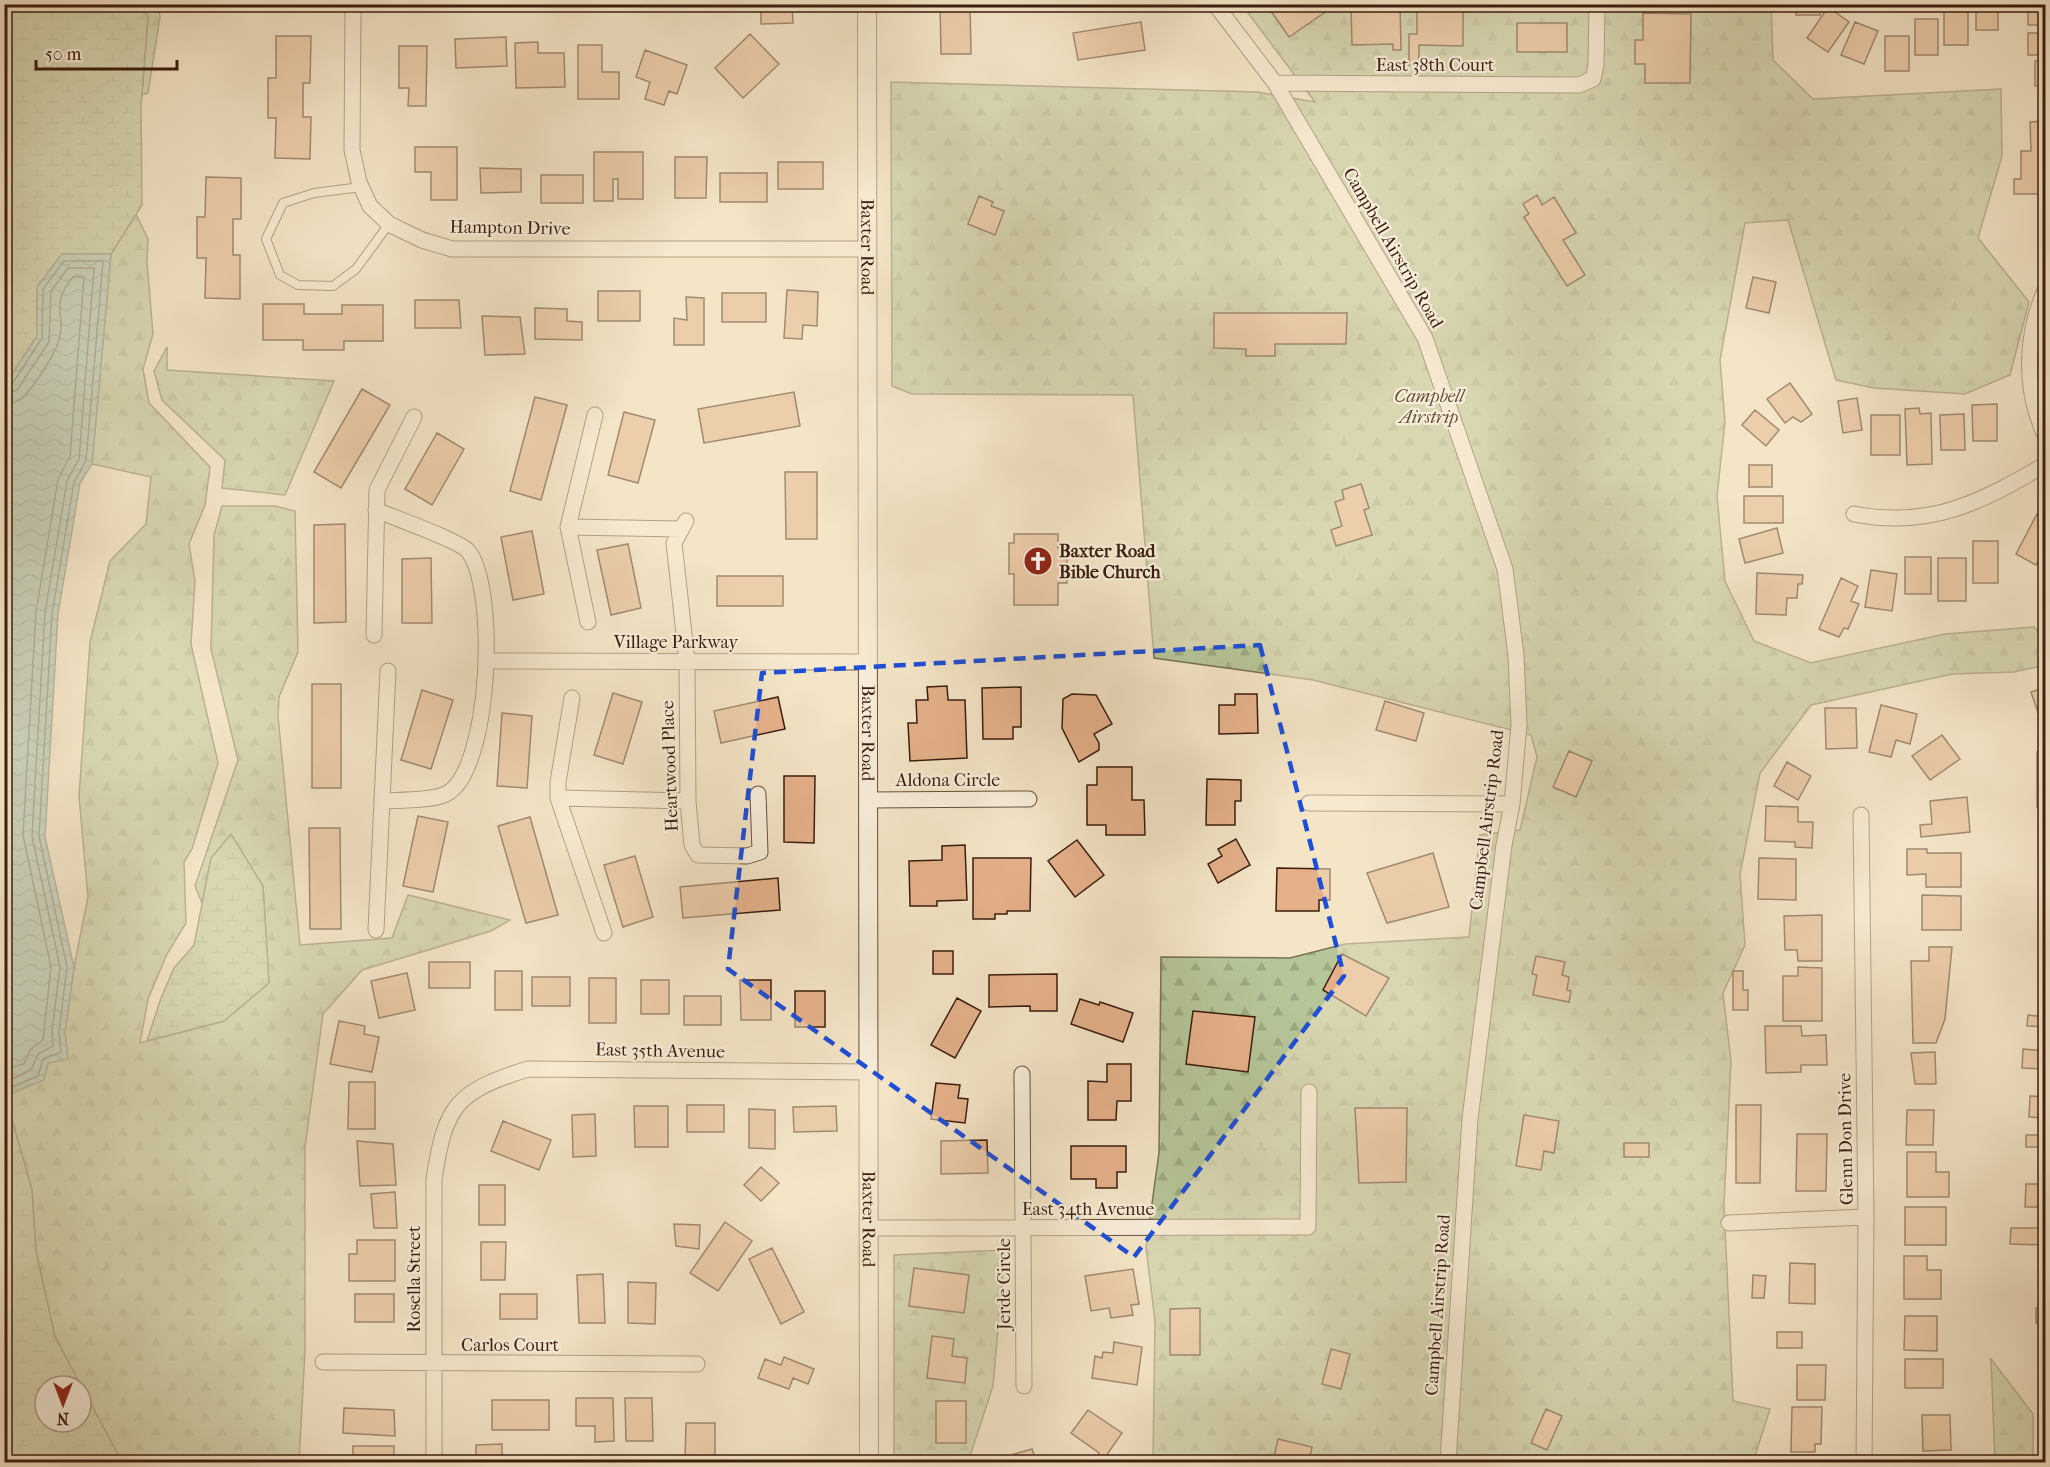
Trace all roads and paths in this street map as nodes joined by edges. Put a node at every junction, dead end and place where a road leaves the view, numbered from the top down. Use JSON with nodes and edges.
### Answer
{"nodes":[{"id":1,"x":353,"y":4,"type":"edge"},
{"id":2,"x":867,"y":4,"type":"edge"},
{"id":3,"x":1597,"y":4,"type":"edge"},
{"id":4,"x":1222,"y":7,"type":"edge"},
{"id":5,"x":1275,"y":83,"type":"junction"},
{"id":6,"x":361,"y":187,"type":"junction"},
{"id":7,"x":389,"y":224,"type":"junction"},
{"id":8,"x":866,"y":249,"type":"junction"},
{"id":9,"x":2046,"y":288,"type":"edge"},
{"id":10,"x":595,"y":415,"type":"dead end"},
{"id":11,"x":414,"y":417,"type":"dead end"},
{"id":12,"x":2046,"y":437,"type":"edge"},
{"id":13,"x":2046,"y":464,"type":"edge"},
{"id":14,"x":376,"y":510,"type":"junction"},
{"id":15,"x":1854,"y":514,"type":"dead end"},
{"id":16,"x":568,"y":526,"type":"junction"},
{"id":17,"x":588,"y":622,"type":"dead end"},
{"id":18,"x":374,"y":635,"type":"dead end"},
{"id":19,"x":486,"y":661,"type":"junction"},
{"id":20,"x":687,"y":661,"type":"junction"},
{"id":21,"x":867,"y":662,"type":"junction"},
{"id":22,"x":388,"y":671,"type":"dead end"},
{"id":23,"x":572,"y":698,"type":"dead end"},
{"id":24,"x":758,"y":794,"type":"dead end"},
{"id":25,"x":558,"y":798,"type":"junction"},
{"id":26,"x":1029,"y":799,"type":"dead end"},
{"id":27,"x":867,"y":800,"type":"junction"},
{"id":28,"x":382,"y":801,"type":"junction"},
{"id":29,"x":688,"y":801,"type":"junction"},
{"id":30,"x":1309,"y":803,"type":"dead end"},
{"id":31,"x":1512,"y":804,"type":"junction"},
{"id":32,"x":1861,"y":815,"type":"dead end"},
{"id":33,"x":376,"y":930,"type":"dead end"},
{"id":34,"x":604,"y":933,"type":"dead end"},
{"id":35,"x":868,"y":1072,"type":"junction"},
{"id":36,"x":1022,"y":1074,"type":"dead end"},
{"id":37,"x":1309,"y":1092,"type":"dead end"},
{"id":38,"x":459,"y":1102,"type":"joint"},
{"id":39,"x":1866,"y":1216,"type":"junction"},
{"id":40,"x":1729,"y":1223,"type":"dead end"},
{"id":41,"x":869,"y":1228,"type":"junction"},
{"id":42,"x":1023,"y":1229,"type":"junction"},
{"id":43,"x":323,"y":1362,"type":"dead end"},
{"id":44,"x":433,"y":1364,"type":"junction"},
{"id":45,"x":697,"y":1364,"type":"dead end"},
{"id":46,"x":1024,"y":1386,"type":"dead end"},
{"id":47,"x":434,"y":1462,"type":"edge"},
{"id":48,"x":869,"y":1462,"type":"edge"},
{"id":49,"x":1448,"y":1462,"type":"edge"},
{"id":50,"x":1864,"y":1462,"type":"edge"}],
"edges":[{"from":1,"to":6,"type":"street","name":"Hampton Drive"},
{"from":2,"to":8,"type":"street","name":"Baxter Road"},
{"from":3,"to":5,"type":"street","name":"East 38th Court"},
{"from":4,"to":5,"type":"street","name":"Campbell Airstrip Road"},
{"from":5,"to":31,"type":"street","name":"Campbell Airstrip Road"},
{"from":6,"to":7,"type":"street","name":"Hampton Drive"},
{"from":6,"to":7,"type":"lane"},
{"from":7,"to":8,"type":"street","name":"Hampton Drive"},
{"from":8,"to":21,"type":"street","name":"Baxter Road"},
{"from":9,"to":12,"type":"street"},
{"from":10,"to":16,"type":"street"},
{"from":11,"to":14,"type":"street"},
{"from":13,"to":15,"type":"street"},
{"from":14,"to":18,"type":"street"},
{"from":14,"to":19,"type":"street"},
{"from":16,"to":17,"type":"street"},
{"from":16,"to":20,"type":"street","name":"Heartwood Place"},
{"from":19,"to":20,"type":"street","name":"Village Parkway"},
{"from":19,"to":28,"type":"street"},
{"from":20,"to":21,"type":"street","name":"Village Parkway"},
{"from":20,"to":29,"type":"street","name":"Heartwood Place"},
{"from":21,"to":27,"type":"street","name":"Baxter Road"},
{"from":22,"to":28,"type":"street"},
{"from":23,"to":25,"type":"street"},
{"from":24,"to":29,"type":"street","name":"Heartwood Place"},
{"from":25,"to":29,"type":"street"},
{"from":25,"to":34,"type":"street"},
{"from":26,"to":27,"type":"street","name":"Aldona Circle"},
{"from":27,"to":35,"type":"street","name":"Baxter Road"},
{"from":28,"to":33,"type":"street"},
{"from":30,"to":31,"type":"street"},
{"from":31,"to":49,"type":"street","name":"Campbell Airstrip Road"},
{"from":32,"to":39,"type":"street","name":"Glenn Don Drive"},
{"from":35,"to":38,"type":"street","name":"East 35th Avenue"},
{"from":35,"to":41,"type":"street","name":"Baxter Road"},
{"from":36,"to":42,"type":"street","name":"Jerde Circle"},
{"from":37,"to":42,"type":"street","name":"East 34th Avenue"},
{"from":38,"to":44,"type":"street","name":"Rosella Street"},
{"from":39,"to":40,"type":"street"},
{"from":39,"to":50,"type":"street","name":"Glenn Don Drive"},
{"from":41,"to":42,"type":"street","name":"East 34th Avenue"},
{"from":41,"to":48,"type":"street","name":"Baxter Road"},
{"from":42,"to":46,"type":"street","name":"Jerde Circle"},
{"from":43,"to":44,"type":"street","name":"Carlos Court"},
{"from":44,"to":45,"type":"street","name":"Carlos Court"},
{"from":44,"to":47,"type":"street","name":"Rosella Street"}]}
